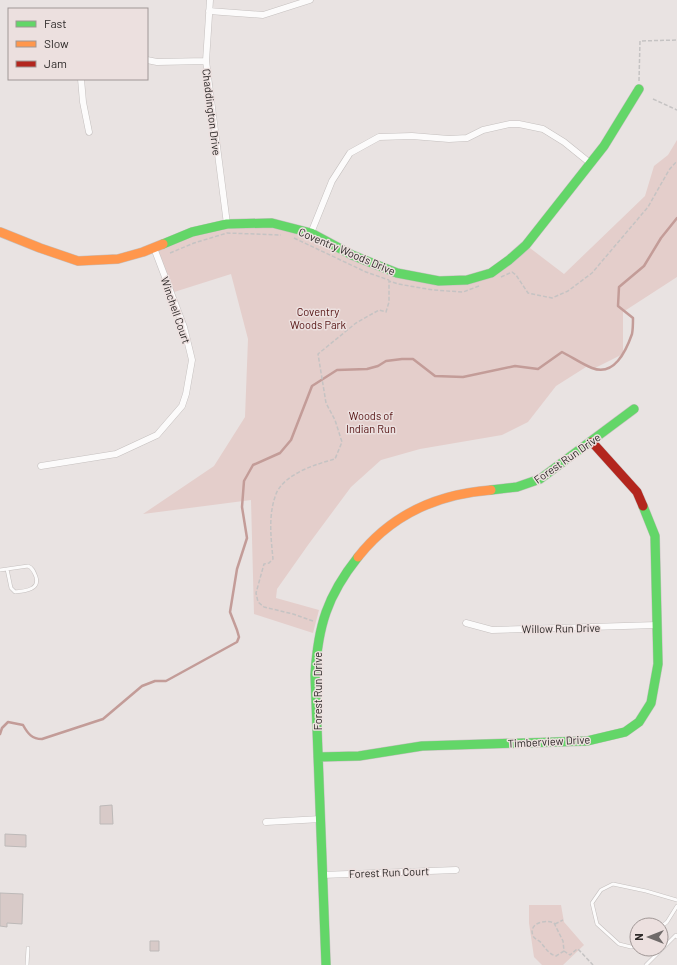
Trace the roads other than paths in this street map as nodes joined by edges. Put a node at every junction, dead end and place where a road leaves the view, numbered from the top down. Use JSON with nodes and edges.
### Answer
{"nodes":[{"id":1,"x":210,"y":0,"type":"edge"},
{"id":2,"x":310,"y":0,"type":"edge"},
{"id":3,"x":209,"y":12,"type":"junction"},
{"id":4,"x":148,"y":60,"type":"edge"},
{"id":5,"x":206,"y":61,"type":"junction"},
{"id":6,"x":81,"y":80,"type":"edge"},
{"id":7,"x":639,"y":89,"type":"road end"},
{"id":8,"x":90,"y":132,"type":"dead end"},
{"id":9,"x":590,"y":163,"type":"junction"},
{"id":10,"x":227,"y":224,"type":"junction"},
{"id":11,"x":0,"y":232,"type":"edge"},
{"id":12,"x":311,"y":233,"type":"junction"},
{"id":13,"x":154,"y":248,"type":"junction"},
{"id":14,"x":634,"y":409,"type":"dead end"},
{"id":15,"x":592,"y":442,"type":"junction"},
{"id":16,"x":41,"y":466,"type":"dead end"},
{"id":17,"x":7,"y":569,"type":"junction"},
{"id":18,"x":0,"y":570,"type":"edge"},
{"id":19,"x":466,"y":622,"type":"dead end"},
{"id":20,"x":657,"y":626,"type":"junction"},
{"id":21,"x":318,"y":757,"type":"junction"},
{"id":22,"x":321,"y":819,"type":"junction"},
{"id":23,"x":266,"y":822,"type":"dead end"},
{"id":24,"x":456,"y":870,"type":"dead end"},
{"id":25,"x":322,"y":875,"type":"junction"},
{"id":26,"x":677,"y":900,"type":"edge"},
{"id":27,"x":677,"y":906,"type":"edge"},
{"id":28,"x":669,"y":919,"type":"edge"},
{"id":29,"x":677,"y":935,"type":"edge"},
{"id":30,"x":629,"y":946,"type":"edge"},
{"id":31,"x":28,"y":948,"type":"dead end"},
{"id":32,"x":27,"y":965,"type":"edge"},
{"id":33,"x":326,"y":965,"type":"edge"},
{"id":34,"x":646,"y":965,"type":"edge"}],
"edges":[{"from":1,"to":3,"type":"street","name":"Chaddington Drive"},
{"from":2,"to":3,"type":"street"},
{"from":3,"to":5,"type":"street","name":"Chaddington Drive"},
{"from":4,"to":5,"type":"street"},
{"from":5,"to":10,"type":"street","name":"Chaddington Drive"},
{"from":6,"to":8,"type":"street"},
{"from":7,"to":9,"type":"street","name":"Coventry Woods Drive"},
{"from":9,"to":12,"type":"street","name":"Coventry Woods Drive"},
{"from":9,"to":12,"type":"street"},
{"from":10,"to":12,"type":"street","name":"Coventry Woods Drive"},
{"from":10,"to":13,"type":"street","name":"Coventry Woods Drive"},
{"from":11,"to":13,"type":"street","name":"Coventry Woods Drive"},
{"from":13,"to":16,"type":"street","name":"Winchell Court"},
{"from":14,"to":15,"type":"street","name":"Forest Run Drive"},
{"from":15,"to":20,"type":"street","name":"Timberview Drive"},
{"from":15,"to":21,"type":"street","name":"Forest Run Drive"},
{"from":17,"to":17,"type":"lane"},
{"from":17,"to":18,"type":"lane"},
{"from":19,"to":20,"type":"street","name":"Willow Run Drive"},
{"from":20,"to":21,"type":"street","name":"Timberview Drive"},
{"from":21,"to":22,"type":"street","name":"Forest Run Drive"},
{"from":22,"to":23,"type":"street"},
{"from":22,"to":25,"type":"street","name":"Forest Run Drive"},
{"from":24,"to":25,"type":"street","name":"Forest Run Court"},
{"from":25,"to":33,"type":"street","name":"Forest Run Drive"},
{"from":26,"to":30,"type":"lane"},
{"from":27,"to":28,"type":"lane"},
{"from":29,"to":34,"type":"lane"},
{"from":31,"to":32,"type":"lane"}]}
